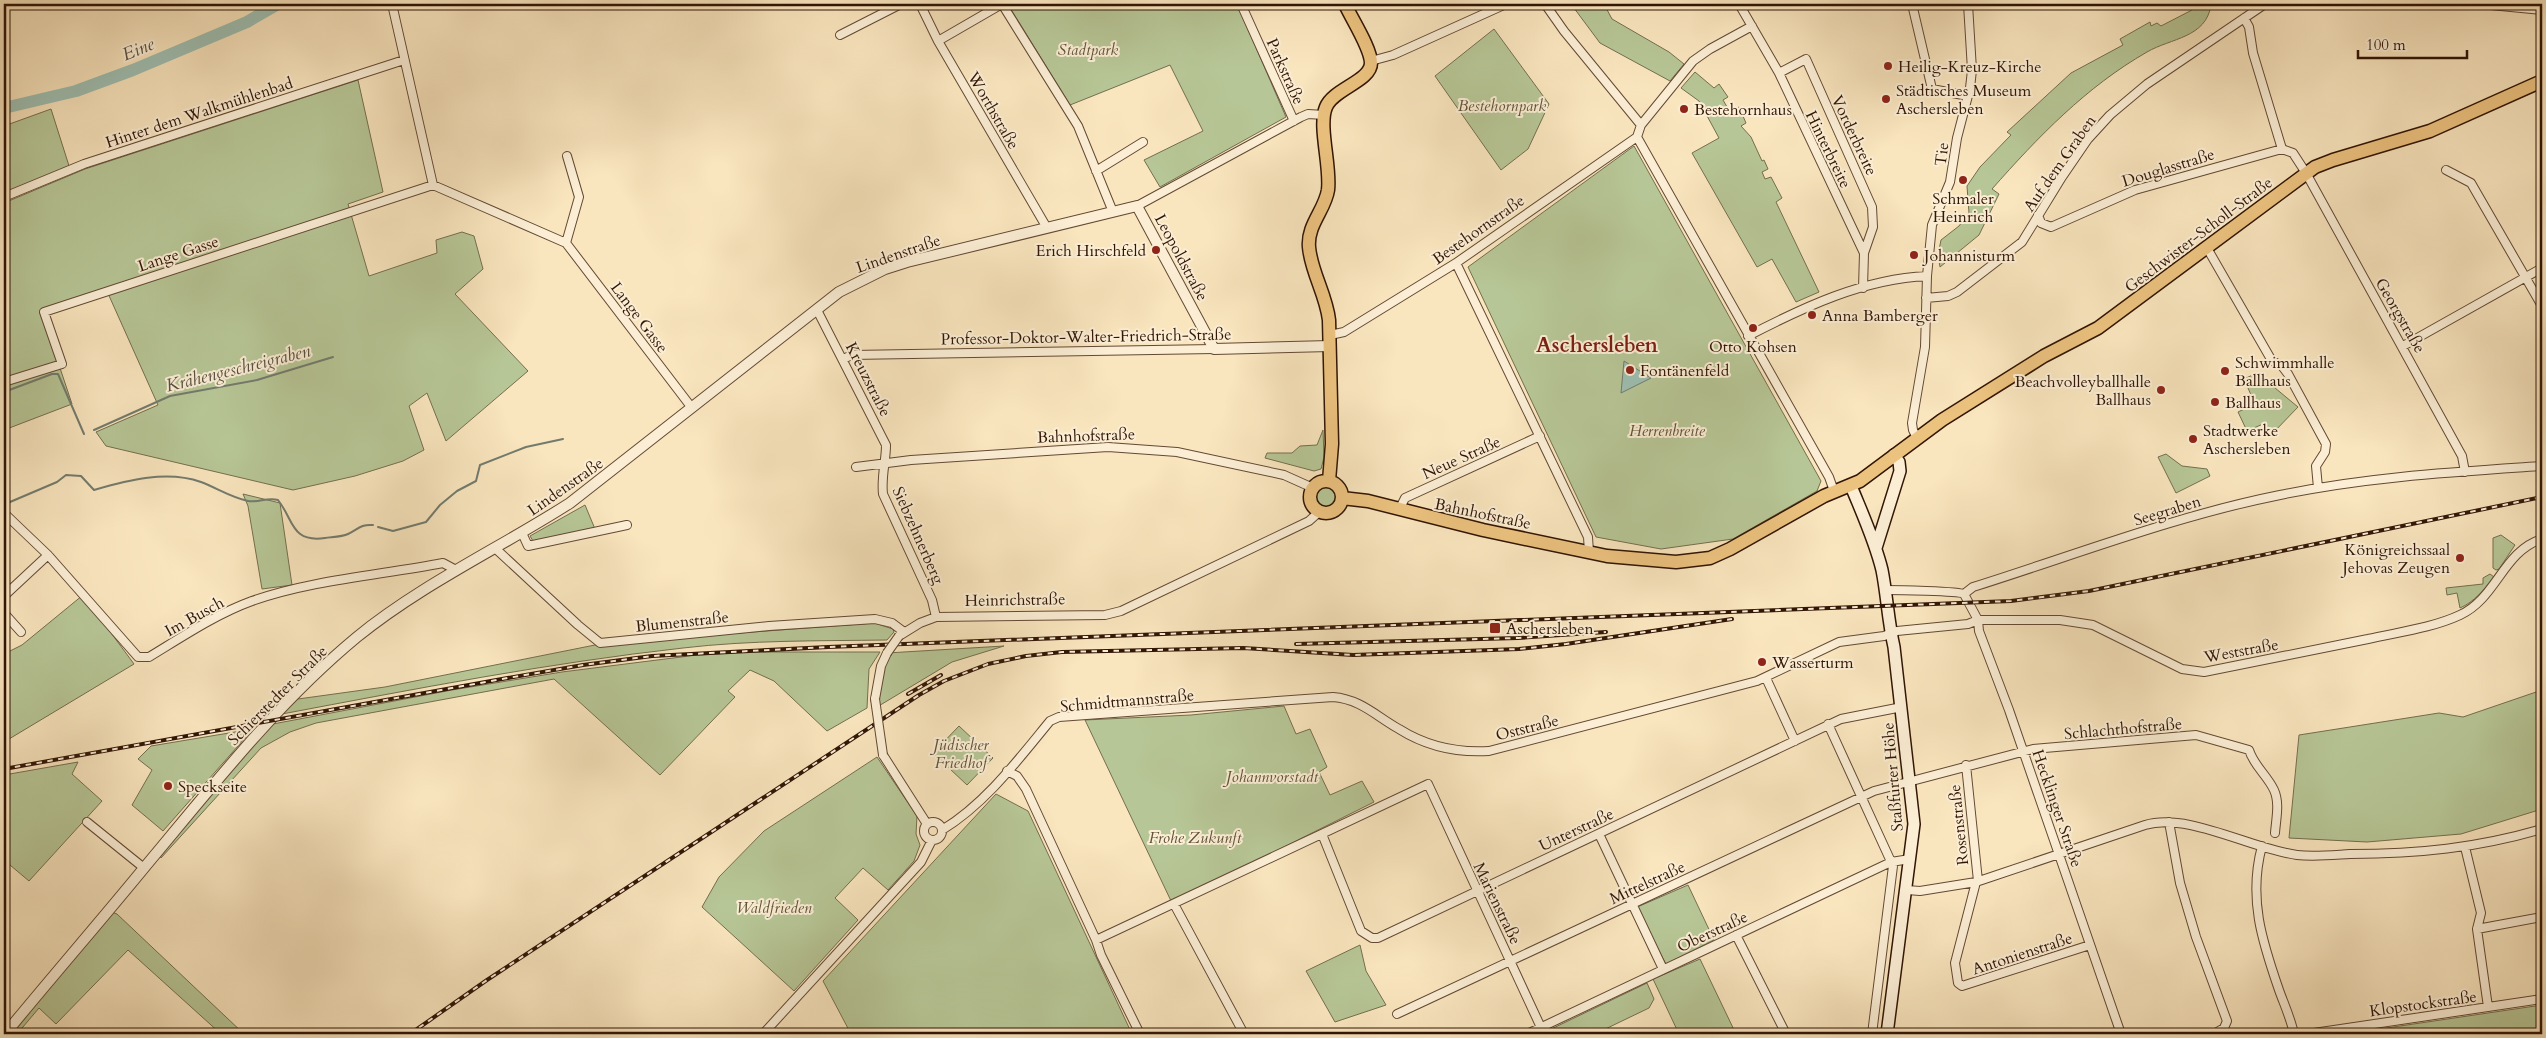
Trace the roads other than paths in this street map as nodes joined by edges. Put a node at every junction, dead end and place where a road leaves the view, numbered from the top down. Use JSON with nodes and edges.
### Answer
{"nodes":[{"id":1,"x":392,"y":4,"type":"edge"},
{"id":2,"x":901,"y":4,"type":"edge"},
{"id":3,"x":920,"y":4,"type":"edge"},
{"id":4,"x":1002,"y":4,"type":"edge"},
{"id":5,"x":1241,"y":4,"type":"edge"},
{"id":6,"x":1345,"y":4,"type":"edge"},
{"id":7,"x":1506,"y":4,"type":"edge"},
{"id":8,"x":1545,"y":4,"type":"edge"},
{"id":9,"x":1739,"y":4,"type":"edge"},
{"id":10,"x":1912,"y":4,"type":"edge"},
{"id":11,"x":1968,"y":4,"type":"edge"},
{"id":12,"x":2263,"y":4,"type":"edge"},
{"id":13,"x":2480,"y":4,"type":"edge"},
{"id":14,"x":2512,"y":5,"type":"edge"},
{"id":15,"x":2542,"y":10,"type":"edge"},
{"id":16,"x":2244,"y":18,"type":"junction"},
{"id":17,"x":1752,"y":26,"type":"junction"},
{"id":18,"x":840,"y":35,"type":"dead end"},
{"id":19,"x":938,"y":41,"type":"junction"},
{"id":20,"x":404,"y":60,"type":"junction"},
{"id":21,"x":1371,"y":62,"type":"junction"},
{"id":22,"x":1778,"y":74,"type":"junction"},
{"id":23,"x":2542,"y":81,"type":"edge"},
{"id":24,"x":1968,"y":96,"type":"junction"},
{"id":25,"x":1324,"y":115,"type":"junction"},
{"id":26,"x":1294,"y":121,"type":"junction"},
{"id":27,"x":1641,"y":125,"type":"junction"},
{"id":28,"x":1637,"y":137,"type":"junction"},
{"id":29,"x":1143,"y":142,"type":"dead end"},
{"id":30,"x":2282,"y":148,"type":"junction"},
{"id":31,"x":567,"y":156,"type":"dead end"},
{"id":32,"x":2446,"y":170,"type":"dead end"},
{"id":33,"x":1096,"y":171,"type":"junction"},
{"id":34,"x":2306,"y":173,"type":"junction"},
{"id":35,"x":433,"y":186,"type":"junction"},
{"id":36,"x":4,"y":197,"type":"edge"},
{"id":37,"x":1137,"y":206,"type":"junction"},
{"id":38,"x":1113,"y":212,"type":"junction"},
{"id":39,"x":2038,"y":215,"type":"junction"},
{"id":40,"x":1047,"y":228,"type":"junction"},
{"id":41,"x":566,"y":243,"type":"junction"},
{"id":42,"x":2207,"y":248,"type":"junction"},
{"id":43,"x":1864,"y":253,"type":"junction"},
{"id":44,"x":1456,"y":263,"type":"junction"},
{"id":45,"x":2542,"y":268,"type":"edge"},
{"id":46,"x":1927,"y":276,"type":"junction"},
{"id":47,"x":2525,"y":278,"type":"junction"},
{"id":48,"x":1863,"y":288,"type":"junction"},
{"id":49,"x":1926,"y":298,"type":"junction"},
{"id":50,"x":2542,"y":306,"type":"edge"},
{"id":51,"x":817,"y":310,"type":"junction"},
{"id":52,"x":1748,"y":336,"type":"junction"},
{"id":53,"x":1330,"y":340,"type":"junction"},
{"id":54,"x":2403,"y":346,"type":"junction"},
{"id":55,"x":1214,"y":349,"type":"junction"},
{"id":56,"x":844,"y":359,"type":"junction"},
{"id":57,"x":4,"y":382,"type":"edge"},
{"id":58,"x":692,"y":408,"type":"junction"},
{"id":59,"x":1540,"y":436,"type":"junction"},
{"id":60,"x":1917,"y":438,"type":"junction"},
{"id":61,"x":1894,"y":455,"type":"junction"},
{"id":62,"x":886,"y":463,"type":"junction"},
{"id":63,"x":2542,"y":466,"type":"edge"},
{"id":64,"x":856,"y":467,"type":"dead end"},
{"id":65,"x":2465,"y":472,"type":"junction"},
{"id":66,"x":1329,"y":481,"type":"junction"},
{"id":67,"x":1851,"y":486,"type":"junction"},
{"id":68,"x":1312,"y":488,"type":"junction"},
{"id":69,"x":2318,"y":488,"type":"junction"},
{"id":70,"x":1834,"y":491,"type":"junction"},
{"id":71,"x":1342,"y":498,"type":"junction"},
{"id":72,"x":1399,"y":510,"type":"junction"},
{"id":73,"x":1319,"y":512,"type":"junction"},
{"id":74,"x":4,"y":513,"type":"edge"},
{"id":75,"x":1865,"y":520,"type":"junction"},
{"id":76,"x":1884,"y":520,"type":"junction"},
{"id":77,"x":628,"y":526,"type":"dead end"},
{"id":78,"x":522,"y":533,"type":"junction"},
{"id":79,"x":2542,"y":540,"type":"edge"},
{"id":80,"x":496,"y":548,"type":"junction"},
{"id":81,"x":1876,"y":548,"type":"junction"},
{"id":82,"x":1589,"y":552,"type":"junction"},
{"id":83,"x":48,"y":555,"type":"junction"},
{"id":84,"x":456,"y":570,"type":"junction"},
{"id":85,"x":1885,"y":590,"type":"junction"},
{"id":86,"x":1964,"y":594,"type":"junction"},
{"id":87,"x":4,"y":596,"type":"edge"},
{"id":88,"x":4,"y":614,"type":"edge"},
{"id":89,"x":936,"y":618,"type":"junction"},
{"id":90,"x":1978,"y":620,"type":"junction"},
{"id":91,"x":21,"y":632,"type":"dead end"},
{"id":92,"x":1891,"y":633,"type":"junction"},
{"id":93,"x":902,"y":634,"type":"junction"},
{"id":94,"x":1766,"y":678,"type":"junction"},
{"id":95,"x":1301,"y":700,"type":"joint"},
{"id":96,"x":1902,"y":707,"type":"junction"},
{"id":97,"x":1828,"y":724,"type":"junction"},
{"id":98,"x":1795,"y":740,"type":"junction"},
{"id":99,"x":2023,"y":750,"type":"junction"},
{"id":100,"x":1966,"y":765,"type":"junction"},
{"id":101,"x":1007,"y":771,"type":"junction"},
{"id":102,"x":1910,"y":781,"type":"junction"},
{"id":103,"x":1862,"y":796,"type":"junction"},
{"id":104,"x":87,"y":822,"type":"dead end"},
{"id":105,"x":2169,"y":822,"type":"junction"},
{"id":106,"x":927,"y":824,"type":"junction"},
{"id":107,"x":2542,"y":829,"type":"edge"},
{"id":108,"x":942,"y":830,"type":"junction"},
{"id":109,"x":2275,"y":833,"type":"dead end"},
{"id":110,"x":1322,"y":834,"type":"junction"},
{"id":111,"x":1600,"y":834,"type":"junction"},
{"id":112,"x":932,"y":840,"type":"junction"},
{"id":113,"x":2262,"y":846,"type":"junction"},
{"id":114,"x":2465,"y":847,"type":"junction"},
{"id":115,"x":2059,"y":854,"type":"junction"},
{"id":116,"x":1910,"y":859,"type":"junction"},
{"id":117,"x":1891,"y":862,"type":"junction"},
{"id":118,"x":144,"y":868,"type":"junction"},
{"id":119,"x":1977,"y":882,"type":"junction"},
{"id":120,"x":1906,"y":890,"type":"junction"},
{"id":121,"x":1476,"y":891,"type":"junction"},
{"id":122,"x":1174,"y":904,"type":"junction"},
{"id":123,"x":1632,"y":905,"type":"junction"},
{"id":124,"x":2542,"y":917,"type":"edge"},
{"id":125,"x":2477,"y":929,"type":"junction"},
{"id":126,"x":1736,"y":935,"type":"junction"},
{"id":127,"x":1096,"y":940,"type":"junction"},
{"id":128,"x":2090,"y":945,"type":"junction"},
{"id":129,"x":1510,"y":960,"type":"junction"},
{"id":130,"x":1663,"y":970,"type":"junction"},
{"id":131,"x":1962,"y":986,"type":"joint"},
{"id":132,"x":2542,"y":999,"type":"edge"},
{"id":133,"x":2488,"y":1008,"type":"junction"},
{"id":134,"x":1397,"y":1014,"type":"dead end"},
{"id":135,"x":1543,"y":1031,"type":"edge"},
{"id":136,"x":5,"y":1034,"type":"edge"},
{"id":137,"x":763,"y":1034,"type":"edge"},
{"id":138,"x":1140,"y":1034,"type":"edge"},
{"id":139,"x":1244,"y":1034,"type":"edge"},
{"id":140,"x":1527,"y":1034,"type":"edge"},
{"id":141,"x":1786,"y":1034,"type":"edge"},
{"id":142,"x":1872,"y":1034,"type":"edge"},
{"id":143,"x":1886,"y":1034,"type":"edge"},
{"id":144,"x":2121,"y":1034,"type":"edge"},
{"id":145,"x":2214,"y":1034,"type":"edge"},
{"id":146,"x":2294,"y":1034,"type":"edge"},
{"id":147,"x":2307,"y":1034,"type":"edge"}],
"edges":[{"from":1,"to":20,"type":"street"},
{"from":2,"to":18,"type":"street"},
{"from":3,"to":19,"type":"street","name":"Worthstraße"},
{"from":4,"to":19,"type":"street"},
{"from":4,"to":33,"type":"street"},
{"from":5,"to":26,"type":"street","name":"Parkstraße"},
{"from":6,"to":21,"type":"main road"},
{"from":7,"to":21,"type":"street"},
{"from":8,"to":27,"type":"street"},
{"from":9,"to":17,"type":"street","name":"Hinterbreite"},
{"from":10,"to":24,"type":"street"},
{"from":11,"to":24,"type":"street","name":"Tie"},
{"from":12,"to":16,"type":"street","name":"Auf dem Graben"},
{"from":13,"to":14,"type":"street"},
{"from":14,"to":15,"type":"street"},
{"from":16,"to":30,"type":"street"},
{"from":16,"to":39,"type":"street","name":"Auf dem Graben"},
{"from":17,"to":22,"type":"street","name":"Hinterbreite"},
{"from":17,"to":27,"type":"street"},
{"from":19,"to":40,"type":"street","name":"Worthstraße"},
{"from":20,"to":35,"type":"street"},
{"from":20,"to":36,"type":"street","name":"Hinter dem Walkmühlenbad"},
{"from":21,"to":25,"type":"main road"},
{"from":22,"to":43,"type":"street","name":"Hinterbreite"},
{"from":22,"to":43,"type":"street","name":"Vorderbreite"},
{"from":23,"to":34,"type":"main road","name":"Geschwister-Scholl-Straße"},
{"from":24,"to":46,"type":"street","name":"Tie"},
{"from":25,"to":26,"type":"street","name":"Lindenstraße"},
{"from":25,"to":53,"type":"main road"},
{"from":26,"to":37,"type":"street","name":"Lindenstraße"},
{"from":27,"to":28,"type":"street"},
{"from":28,"to":44,"type":"street","name":"Bestehornstraße"},
{"from":28,"to":52,"type":"street"},
{"from":29,"to":33,"type":"street"},
{"from":30,"to":34,"type":"street"},
{"from":30,"to":39,"type":"street","name":"Douglasstraße"},
{"from":31,"to":41,"type":"street"},
{"from":32,"to":47,"type":"street"},
{"from":33,"to":38,"type":"street"},
{"from":34,"to":42,"type":"main road","name":"Geschwister-Scholl-Straße"},
{"from":34,"to":54,"type":"street","name":"Georgstraße"},
{"from":35,"to":41,"type":"street","name":"Lange Gasse"},
{"from":35,"to":57,"type":"street","name":"Lange Gasse"},
{"from":37,"to":38,"type":"street","name":"Lindenstraße"},
{"from":37,"to":55,"type":"street","name":"Leopoldstraße"},
{"from":38,"to":40,"type":"street","name":"Lindenstraße"},
{"from":39,"to":49,"type":"street","name":"Auf dem Graben"},
{"from":40,"to":51,"type":"street","name":"Lindenstraße"},
{"from":41,"to":58,"type":"street","name":"Lange Gasse"},
{"from":42,"to":60,"type":"main road","name":"Geschwister-Scholl-Straße"},
{"from":42,"to":69,"type":"street"},
{"from":43,"to":48,"type":"street","name":"Hinterbreite"},
{"from":44,"to":53,"type":"street","name":"Bestehornstraße"},
{"from":44,"to":59,"type":"street"},
{"from":45,"to":47,"type":"street"},
{"from":46,"to":48,"type":"street"},
{"from":46,"to":49,"type":"street","name":"Tie"},
{"from":47,"to":50,"type":"street"},
{"from":47,"to":54,"type":"street"},
{"from":48,"to":52,"type":"street"},
{"from":49,"to":60,"type":"street","name":"Tie"},
{"from":51,"to":56,"type":"street","name":"Kreuzstraße"},
{"from":51,"to":58,"type":"street","name":"Lindenstraße"},
{"from":52,"to":70,"type":"street"},
{"from":53,"to":55,"type":"street","name":"Professor-Doktor-Walter-Friedrich-Straße"},
{"from":53,"to":66,"type":"main road"},
{"from":54,"to":65,"type":"street","name":"Georgstraße"},
{"from":55,"to":56,"type":"street","name":"Professor-Doktor-Walter-Friedrich-Straße"},
{"from":56,"to":62,"type":"street","name":"Kreuzstraße"},
{"from":58,"to":78,"type":"street","name":"Lindenstraße"},
{"from":59,"to":72,"type":"street","name":"Neue Straße"},
{"from":59,"to":82,"type":"street"},
{"from":60,"to":61,"type":"main road","name":"Geschwister-Scholl-Straße"},
{"from":61,"to":67,"type":"main road","name":"Geschwister-Scholl-Straße"},
{"from":61,"to":76,"type":"main road"},
{"from":62,"to":64,"type":"street","name":"Bahnhofstraße"},
{"from":62,"to":68,"type":"street","name":"Bahnhofstraße"},
{"from":62,"to":89,"type":"street","name":"Siebzehnerberg"},
{"from":63,"to":65,"type":"street","name":"Seegraben"},
{"from":65,"to":69,"type":"street","name":"Seegraben"},
{"from":66,"to":68,"type":"main road"},
{"from":66,"to":71,"type":"main road"},
{"from":67,"to":70,"type":"main road","name":"Geschwister-Scholl-Straße"},
{"from":67,"to":75,"type":"main road","name":"Staßfurter Höhe"},
{"from":68,"to":73,"type":"main road"},
{"from":69,"to":86,"type":"street","name":"Seegraben"},
{"from":70,"to":82,"type":"main road"},
{"from":71,"to":72,"type":"main road","name":"Bahnhofstraße"},
{"from":71,"to":73,"type":"main road"},
{"from":72,"to":82,"type":"main road","name":"Bahnhofstraße"},
{"from":73,"to":89,"type":"street","name":"Heinrichstraße"},
{"from":74,"to":83,"type":"street","name":"Im Busch"},
{"from":75,"to":76,"type":"main road"},
{"from":75,"to":81,"type":"main road","name":"Staßfurter Höhe"},
{"from":76,"to":81,"type":"main road"},
{"from":77,"to":78,"type":"street"},
{"from":78,"to":80,"type":"street","name":"Lindenstraße"},
{"from":79,"to":90,"type":"street","name":"Weststraße"},
{"from":80,"to":84,"type":"street","name":"Lindenstraße"},
{"from":80,"to":93,"type":"street","name":"Blumenstraße"},
{"from":81,"to":85,"type":"main road","name":"Staßfurter Höhe"},
{"from":83,"to":84,"type":"street","name":"Im Busch"},
{"from":83,"to":87,"type":"street"},
{"from":84,"to":118,"type":"street","name":"Schierstedter Straße"},
{"from":85,"to":86,"type":"street"},
{"from":85,"to":92,"type":"main road","name":"Staßfurter Höhe"},
{"from":86,"to":90,"type":"street","name":"Hecklinger Straße"},
{"from":88,"to":91,"type":"street"},
{"from":89,"to":93,"type":"street","name":"Heinrichstraße"},
{"from":90,"to":92,"type":"street","name":"Weststraße"},
{"from":90,"to":99,"type":"street","name":"Hecklinger Straße"},
{"from":92,"to":94,"type":"street","name":"Oststraße"},
{"from":92,"to":96,"type":"main road","name":"Staßfurter Höhe"},
{"from":93,"to":106,"type":"street","name":"Heinrichstraße","bridge":true},
{"from":94,"to":95,"type":"street","name":"Oststraße"},
{"from":94,"to":98,"type":"street"},
{"from":95,"to":101,"type":"street","name":"Schmidtmannstraße"},
{"from":96,"to":97,"type":"street","name":"Unterstraße"},
{"from":96,"to":102,"type":"main road","name":"Staßfurter Höhe"},
{"from":97,"to":98,"type":"street","name":"Unterstraße"},
{"from":97,"to":103,"type":"street"},
{"from":98,"to":111,"type":"street","name":"Unterstraße"},
{"from":99,"to":100,"type":"street","name":"Schlachthofstraße"},
{"from":99,"to":109,"type":"street","name":"Schlachthofstraße"},
{"from":99,"to":115,"type":"street","name":"Hecklinger Straße"},
{"from":100,"to":102,"type":"street","name":"Schlachthofstraße"},
{"from":100,"to":119,"type":"street","name":"Rosenstraße"},
{"from":101,"to":108,"type":"street","name":"Schmidtmannstraße"},
{"from":101,"to":127,"type":"street"},
{"from":102,"to":103,"type":"street","name":"Mittelstraße"},
{"from":102,"to":116,"type":"main road","name":"Staßfurter Höhe"},
{"from":103,"to":117,"type":"street"},
{"from":103,"to":123,"type":"street","name":"Mittelstraße"},
{"from":104,"to":118,"type":"street"},
{"from":105,"to":113,"type":"street"},
{"from":105,"to":115,"type":"street"},
{"from":105,"to":145,"type":"street"},
{"from":106,"to":108,"type":"street"},
{"from":106,"to":112,"type":"street"},
{"from":107,"to":114,"type":"street"},
{"from":108,"to":112,"type":"street"},
{"from":110,"to":121,"type":"street","name":"Unterstraße"},
{"from":110,"to":121,"type":"street","name":"Marienstraße"},
{"from":110,"to":122,"type":"street"},
{"from":111,"to":121,"type":"street","name":"Unterstraße"},
{"from":111,"to":123,"type":"street"},
{"from":112,"to":137,"type":"street"},
{"from":113,"to":114,"type":"street"},
{"from":113,"to":146,"type":"street"},
{"from":114,"to":125,"type":"street"},
{"from":115,"to":119,"type":"street"},
{"from":115,"to":128,"type":"street","name":"Hecklinger Straße"},
{"from":116,"to":117,"type":"street","name":"Oberstraße"},
{"from":116,"to":120,"type":"main road","name":"Staßfurter Höhe"},
{"from":117,"to":126,"type":"street","name":"Oberstraße"},
{"from":117,"to":142,"type":"street"},
{"from":118,"to":136,"type":"street","name":"Schierstedter Straße"},
{"from":119,"to":120,"type":"street"},
{"from":119,"to":131,"type":"street","name":"Rosenstraße"},
{"from":120,"to":143,"type":"main road","name":"Staßfurter Höhe"},
{"from":121,"to":129,"type":"street","name":"Marienstraße"},
{"from":122,"to":127,"type":"street"},
{"from":122,"to":139,"type":"street"},
{"from":123,"to":129,"type":"street","name":"Mittelstraße"},
{"from":123,"to":130,"type":"street"},
{"from":124,"to":125,"type":"street"},
{"from":125,"to":133,"type":"street"},
{"from":126,"to":130,"type":"street","name":"Oberstraße"},
{"from":126,"to":141,"type":"street"},
{"from":127,"to":138,"type":"street"},
{"from":128,"to":131,"type":"street","name":"Antonienstraße"},
{"from":128,"to":144,"type":"street","name":"Hecklinger Straße"},
{"from":129,"to":134,"type":"street","name":"Mittelstraße"},
{"from":129,"to":135,"type":"street","name":"Marienstraße"},
{"from":130,"to":135,"type":"street","name":"Oberstraße"},
{"from":132,"to":133,"type":"street","name":"Klopstockstraße"},
{"from":133,"to":147,"type":"street","name":"Klopstockstraße"},
{"from":135,"to":140,"type":"street","name":"Oberstraße"}]}
